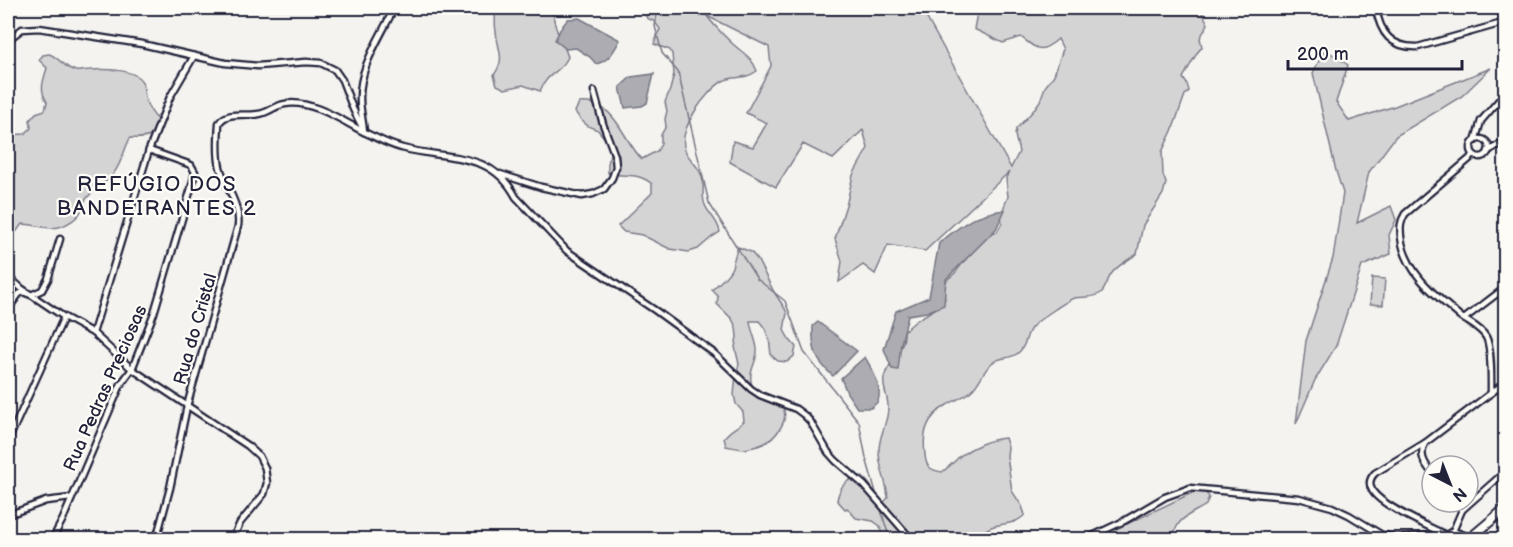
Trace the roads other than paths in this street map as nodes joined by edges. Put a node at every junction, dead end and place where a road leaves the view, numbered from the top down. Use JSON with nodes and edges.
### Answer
{"nodes":[{"id":1,"x":394,"y":8,"type":"edge"},
{"id":2,"x":1376,"y":8,"type":"edge"},
{"id":3,"x":1503,"y":23,"type":"edge"},
{"id":4,"x":8,"y":40,"type":"edge"},
{"id":5,"x":1506,"y":41,"type":"edge"},
{"id":6,"x":194,"y":56,"type":"junction"},
{"id":7,"x":594,"y":91,"type":"dead end"},
{"id":8,"x":1506,"y":92,"type":"edge"},
{"id":9,"x":364,"y":132,"type":"junction"},
{"id":10,"x":1475,"y":141,"type":"junction"},
{"id":11,"x":1506,"y":141,"type":"edge"},
{"id":12,"x":148,"y":150,"type":"junction"},
{"id":13,"x":1488,"y":151,"type":"junction"},
{"id":14,"x":1474,"y":155,"type":"junction"},
{"id":15,"x":498,"y":173,"type":"junction"},
{"id":16,"x":60,"y":239,"type":"dead end"},
{"id":17,"x":8,"y":276,"type":"edge"},
{"id":18,"x":1506,"y":287,"type":"edge"},
{"id":19,"x":32,"y":295,"type":"junction"},
{"id":20,"x":8,"y":309,"type":"edge"},
{"id":21,"x":64,"y":317,"type":"junction"},
{"id":22,"x":1464,"y":319,"type":"junction"},
{"id":23,"x":93,"y":333,"type":"junction"},
{"id":24,"x":132,"y":369,"type":"junction"},
{"id":25,"x":1506,"y":382,"type":"edge"},
{"id":26,"x":1491,"y":393,"type":"junction"},
{"id":27,"x":187,"y":406,"type":"junction"},
{"id":28,"x":8,"y":441,"type":"edge"},
{"id":29,"x":1425,"y":443,"type":"junction"},
{"id":30,"x":1422,"y":454,"type":"edge"},
{"id":31,"x":1506,"y":471,"type":"edge"},
{"id":32,"x":1480,"y":494,"type":"edge"},
{"id":33,"x":71,"y":498,"type":"junction"},
{"id":34,"x":1506,"y":508,"type":"edge"},
{"id":35,"x":1460,"y":514,"type":"edge"},
{"id":36,"x":8,"y":515,"type":"edge"},
{"id":37,"x":1453,"y":531,"type":"junction"},
{"id":38,"x":1446,"y":535,"type":"junction"},
{"id":39,"x":1472,"y":539,"type":"edge"},
{"id":40,"x":52,"y":540,"type":"edge"},
{"id":41,"x":156,"y":540,"type":"edge"},
{"id":42,"x":232,"y":540,"type":"edge"},
{"id":43,"x":912,"y":540,"type":"edge"},
{"id":44,"x":1084,"y":540,"type":"edge"}],
"edges":[{"from":1,"to":9,"type":"street"},
{"from":2,"to":3,"type":"street"},
{"from":3,"to":5,"type":"street"},
{"from":4,"to":6,"type":"street"},
{"from":6,"to":9,"type":"street"},
{"from":6,"to":12,"type":"street"},
{"from":7,"to":15,"type":"street"},
{"from":8,"to":10,"type":"street"},
{"from":9,"to":15,"type":"street"},
{"from":9,"to":27,"type":"street","name":"Rua do Cristal"},
{"from":10,"to":13,"type":"street"},
{"from":10,"to":14,"type":"street"},
{"from":11,"to":13,"type":"street"},
{"from":12,"to":23,"type":"street"},
{"from":12,"to":24,"type":"street","name":"Rua Pedras Preciosas"},
{"from":13,"to":14,"type":"street"},
{"from":14,"to":22,"type":"street"},
{"from":15,"to":43,"type":"street"},
{"from":16,"to":19,"type":"street"},
{"from":17,"to":19,"type":"street"},
{"from":18,"to":22,"type":"street"},
{"from":19,"to":20,"type":"street"},
{"from":19,"to":21,"type":"street"},
{"from":21,"to":23,"type":"street"},
{"from":21,"to":28,"type":"street"},
{"from":22,"to":26,"type":"street"},
{"from":23,"to":24,"type":"street"},
{"from":24,"to":27,"type":"street"},
{"from":24,"to":33,"type":"street","name":"Rua Pedras Preciosas"},
{"from":25,"to":26,"type":"street"},
{"from":26,"to":29,"type":"street"},
{"from":27,"to":41,"type":"street","name":"Rua do Cristal"},
{"from":27,"to":42,"type":"street"},
{"from":29,"to":30,"type":"street"},
{"from":29,"to":38,"type":"street"},
{"from":31,"to":32,"type":"street"},
{"from":33,"to":36,"type":"street","name":"Rua Pedras Preciosas"},
{"from":33,"to":40,"type":"street"},
{"from":34,"to":39,"type":"main road"},
{"from":35,"to":37,"type":"street"},
{"from":37,"to":38,"type":"street"},
{"from":37,"to":39,"type":"street"},
{"from":38,"to":44,"type":"street"}]}
